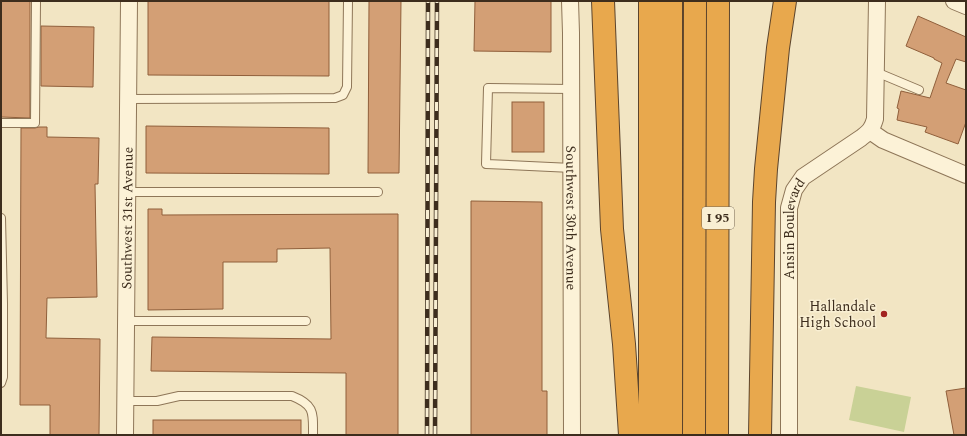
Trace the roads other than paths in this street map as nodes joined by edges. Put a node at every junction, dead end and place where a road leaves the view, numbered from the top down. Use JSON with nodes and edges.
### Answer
{"nodes":[{"id":1,"x":36,"y":1,"type":"edge"},
{"id":2,"x":129,"y":1,"type":"edge"},
{"id":3,"x":348,"y":1,"type":"edge"},
{"id":4,"x":570,"y":1,"type":"edge"},
{"id":5,"x":603,"y":1,"type":"edge"},
{"id":6,"x":650,"y":1,"type":"edge"},
{"id":7,"x":671,"y":1,"type":"edge"},
{"id":8,"x":695,"y":1,"type":"edge"},
{"id":9,"x":718,"y":1,"type":"edge"},
{"id":10,"x":785,"y":1,"type":"edge"},
{"id":11,"x":877,"y":1,"type":"edge"},
{"id":12,"x":954,"y":1,"type":"edge"},
{"id":13,"x":966,"y":6,"type":"edge"},
{"id":14,"x":876,"y":72,"type":"junction"},
{"id":15,"x":571,"y":89,"type":"junction"},
{"id":16,"x":919,"y":90,"type":"dead end"},
{"id":17,"x":128,"y":99,"type":"junction"},
{"id":18,"x":1,"y":123,"type":"edge"},
{"id":19,"x":870,"y":131,"type":"junction"},
{"id":20,"x":572,"y":168,"type":"junction"},
{"id":21,"x":966,"y":175,"type":"edge"},
{"id":22,"x":128,"y":192,"type":"junction"},
{"id":23,"x":378,"y":192,"type":"dead end"},
{"id":24,"x":1,"y":218,"type":"edge"},
{"id":25,"x":126,"y":321,"type":"junction"},
{"id":26,"x":306,"y":321,"type":"dead end"},
{"id":27,"x":1,"y":383,"type":"edge"},
{"id":28,"x":125,"y":402,"type":"junction"},
{"id":29,"x":125,"y":435,"type":"edge"},
{"id":30,"x":313,"y":435,"type":"edge"},
{"id":31,"x":572,"y":435,"type":"edge"},
{"id":32,"x":630,"y":435,"type":"edge"},
{"id":33,"x":650,"y":435,"type":"edge"},
{"id":34,"x":671,"y":435,"type":"edge"},
{"id":35,"x":694,"y":435,"type":"edge"},
{"id":36,"x":717,"y":435,"type":"edge"},
{"id":37,"x":760,"y":435,"type":"edge"},
{"id":38,"x":789,"y":435,"type":"edge"}],
"edges":[{"from":1,"to":18,"type":"lane"},
{"from":2,"to":17,"type":"street","name":"Southwest 31st Avenue"},
{"from":3,"to":17,"type":"lane"},
{"from":4,"to":15,"type":"street","name":"Southwest 30th Avenue"},
{"from":5,"to":32,"type":"highway"},
{"from":6,"to":33,"type":"highway"},
{"from":7,"to":34,"type":"highway"},
{"from":8,"to":35,"type":"highway"},
{"from":9,"to":36,"type":"highway","number":"I 95"},
{"from":10,"to":37,"type":"highway"},
{"from":11,"to":14,"type":"street"},
{"from":12,"to":13,"type":"street"},
{"from":14,"to":16,"type":"lane"},
{"from":14,"to":19,"type":"street"},
{"from":15,"to":20,"type":"street","name":"Southwest 30th Avenue"},
{"from":15,"to":20,"type":"lane"},
{"from":17,"to":22,"type":"street","name":"Southwest 31st Avenue"},
{"from":19,"to":21,"type":"street"},
{"from":19,"to":38,"type":"street","name":"Ansin Boulevard"},
{"from":20,"to":31,"type":"street","name":"Southwest 30th Avenue"},
{"from":22,"to":23,"type":"lane"},
{"from":22,"to":25,"type":"street","name":"Southwest 31st Avenue"},
{"from":24,"to":27,"type":"lane"},
{"from":25,"to":26,"type":"lane"},
{"from":25,"to":28,"type":"street","name":"Southwest 31st Avenue"},
{"from":28,"to":29,"type":"street","name":"Southwest 31st Avenue"},
{"from":28,"to":30,"type":"lane"}]}
